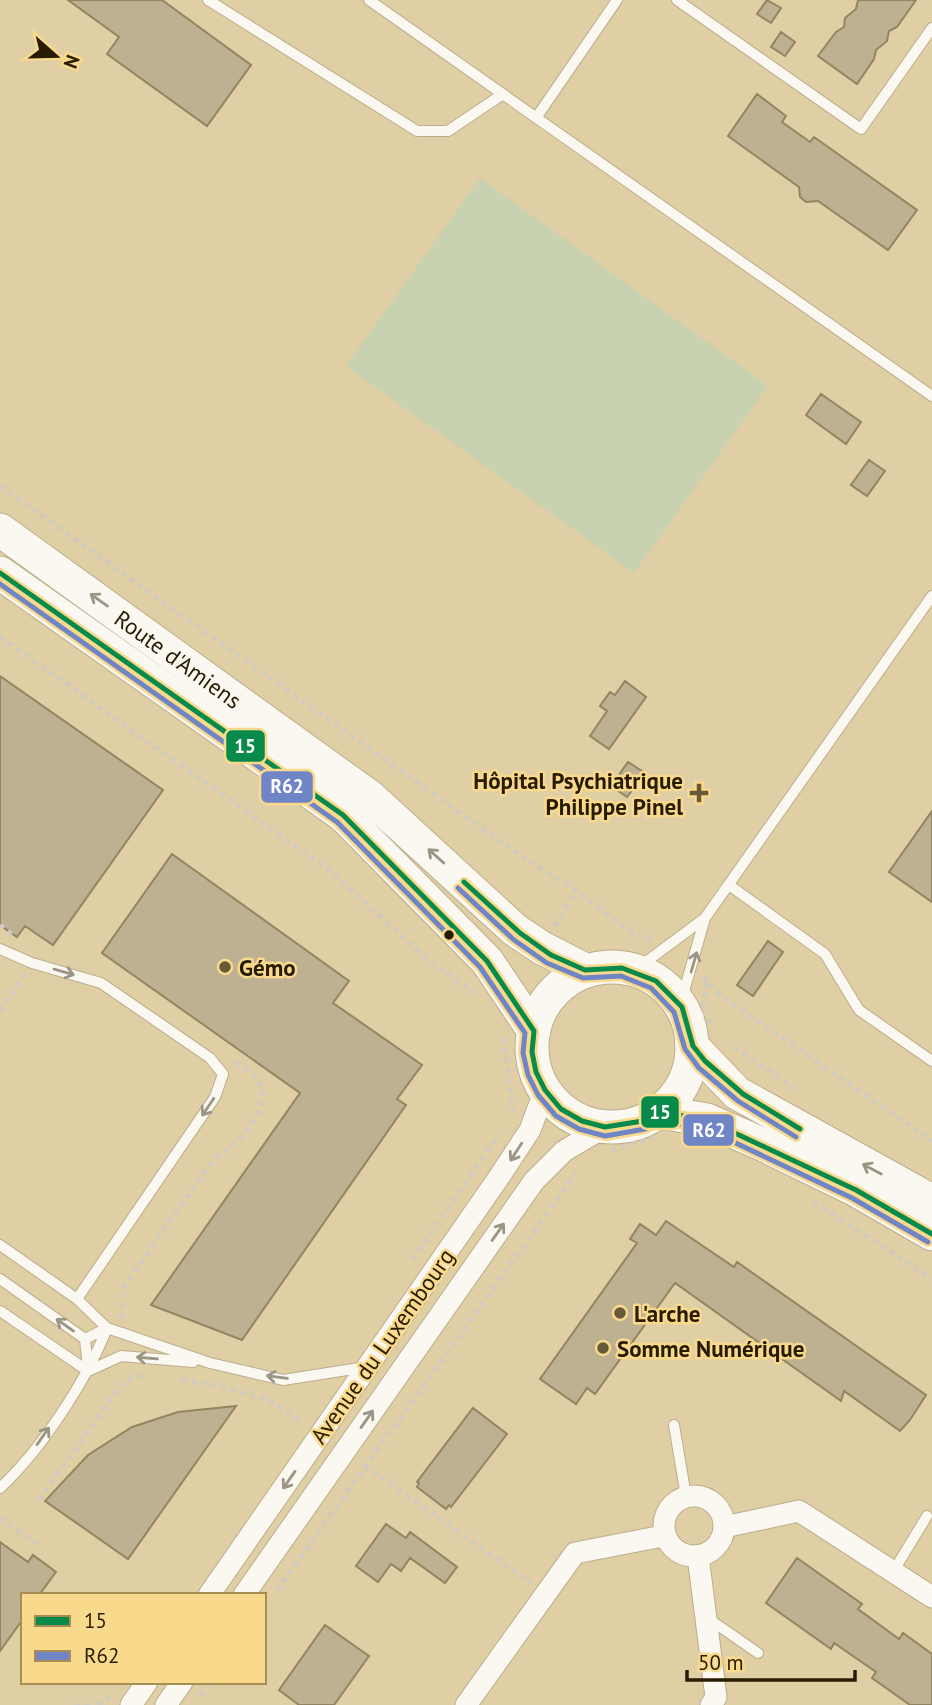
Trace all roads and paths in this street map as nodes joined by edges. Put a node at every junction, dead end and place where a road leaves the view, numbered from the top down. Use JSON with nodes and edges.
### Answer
{"nodes":[{"id":1,"x":208,"y":0,"type":"edge"},
{"id":2,"x":369,"y":0,"type":"edge"},
{"id":3,"x":617,"y":0,"type":"edge"},
{"id":4,"x":677,"y":0,"type":"edge"},
{"id":5,"x":932,"y":28,"type":"edge"},
{"id":6,"x":503,"y":94,"type":"junction"},
{"id":7,"x":536,"y":118,"type":"junction"},
{"id":8,"x":932,"y":396,"type":"edge"},
{"id":9,"x":0,"y":486,"type":"edge"},
{"id":10,"x":0,"y":530,"type":"edge"},
{"id":11,"x":0,"y":572,"type":"edge"},
{"id":12,"x":932,"y":596,"type":"edge"},
{"id":13,"x":0,"y":637,"type":"edge"},
{"id":14,"x":729,"y":885,"type":"junction"},
{"id":15,"x":705,"y":919,"type":"junction"},
{"id":16,"x":0,"y":925,"type":"edge"},
{"id":17,"x":669,"y":946,"type":"junction"},
{"id":18,"x":0,"y":949,"type":"edge"},
{"id":19,"x":32,"y":963,"type":"junction"},
{"id":20,"x":693,"y":965,"type":"junction"},
{"id":21,"x":635,"y":970,"type":"junction"},
{"id":22,"x":587,"y":971,"type":"junction"},
{"id":23,"x":479,"y":997,"type":"dead end"},
{"id":24,"x":680,"y":1005,"type":"junction"},
{"id":25,"x":0,"y":1011,"type":"edge"},
{"id":26,"x":518,"y":1033,"type":"junction"},
{"id":27,"x":692,"y":1046,"type":"junction"},
{"id":28,"x":223,"y":1053,"type":"dead end"},
{"id":29,"x":932,"y":1061,"type":"edge"},
{"id":30,"x":545,"y":1090,"type":"junction"},
{"id":31,"x":513,"y":1113,"type":"dead end"},
{"id":32,"x":663,"y":1124,"type":"junction"},
{"id":33,"x":607,"y":1139,"type":"junction"},
{"id":34,"x":932,"y":1141,"type":"edge"},
{"id":35,"x":580,"y":1166,"type":"dead end"},
{"id":36,"x":805,"y":1196,"type":"dead end"},
{"id":37,"x":932,"y":1201,"type":"edge"},
{"id":38,"x":932,"y":1234,"type":"edge"},
{"id":39,"x":0,"y":1245,"type":"edge"},
{"id":40,"x":0,"y":1279,"type":"edge"},
{"id":41,"x":932,"y":1279,"type":"edge"},
{"id":42,"x":77,"y":1299,"type":"junction"},
{"id":43,"x":0,"y":1311,"type":"edge"},
{"id":44,"x":122,"y":1322,"type":"dead end"},
{"id":45,"x":107,"y":1328,"type":"junction"},
{"id":46,"x":85,"y":1339,"type":"junction"},
{"id":47,"x":99,"y":1347,"type":"junction"},
{"id":48,"x":121,"y":1356,"type":"junction"},
{"id":49,"x":210,"y":1363,"type":"junction"},
{"id":50,"x":369,"y":1366,"type":"junction"},
{"id":51,"x":88,"y":1371,"type":"junction"},
{"id":52,"x":146,"y":1374,"type":"dead end"},
{"id":53,"x":169,"y":1378,"type":"dead end"},
{"id":54,"x":302,"y":1422,"type":"dead end"},
{"id":55,"x":674,"y":1425,"type":"dead end"},
{"id":56,"x":365,"y":1466,"type":"junction"},
{"id":57,"x":0,"y":1488,"type":"edge"},
{"id":58,"x":686,"y":1496,"type":"junction"},
{"id":59,"x":39,"y":1500,"type":"dead end"},
{"id":60,"x":927,"y":1517,"type":"dead end"},
{"id":61,"x":0,"y":1518,"type":"edge"},
{"id":62,"x":724,"y":1527,"type":"junction"},
{"id":63,"x":663,"y":1536,"type":"junction"},
{"id":64,"x":37,"y":1544,"type":"dead end"},
{"id":65,"x":698,"y":1556,"type":"junction"},
{"id":66,"x":893,"y":1572,"type":"junction"},
{"id":67,"x":210,"y":1593,"type":"edge"},
{"id":68,"x":245,"y":1593,"type":"edge"},
{"id":69,"x":545,"y":1593,"type":"junction"},
{"id":70,"x":272,"y":1597,"type":"dead end"},
{"id":71,"x":932,"y":1597,"type":"edge"},
{"id":72,"x":706,"y":1616,"type":"junction"},
{"id":73,"x":758,"y":1653,"type":"dead end"},
{"id":74,"x":147,"y":1684,"type":"edge"},
{"id":75,"x":181,"y":1684,"type":"edge"},
{"id":76,"x":715,"y":1702,"type":"edge"},
{"id":77,"x":75,"y":1705,"type":"edge"},
{"id":78,"x":94,"y":1705,"type":"edge"},
{"id":79,"x":131,"y":1705,"type":"edge"},
{"id":80,"x":166,"y":1705,"type":"edge"},
{"id":81,"x":466,"y":1705,"type":"edge"}],
"edges":[{"from":1,"to":6,"type":"lane"},
{"from":2,"to":6,"type":"lane"},
{"from":3,"to":7,"type":"lane"},
{"from":4,"to":5,"type":"lane"},
{"from":6,"to":7,"type":"lane"},
{"from":7,"to":8,"type":"lane"},
{"from":9,"to":17,"type":"path"},
{"from":22,"to":10,"type":"main road","name":"Route d'Amiens","one_way":true},
{"from":11,"to":26,"type":"main road","name":"Route d'Amiens"},
{"from":12,"to":14,"type":"lane"},
{"from":13,"to":23,"type":"path"},
{"from":14,"to":15,"type":"lane"},
{"from":14,"to":29,"type":"lane"},
{"from":15,"to":17,"type":"lane"},
{"from":20,"to":15,"type":"lane","one_way":true},
{"from":16,"to":19,"type":"path"},
{"from":17,"to":21,"type":"lane"},
{"from":18,"to":19,"type":"lane"},
{"from":19,"to":25,"type":"path"},
{"from":19,"to":42,"type":"lane","one_way":true},
{"from":20,"to":24,"type":"lane"},
{"from":20,"to":34,"type":"path"},
{"from":21,"to":22,"type":"main road"},
{"from":21,"to":24,"type":"main road"},
{"from":22,"to":26,"type":"main road"},
{"from":24,"to":27,"type":"main road"},
{"from":26,"to":30,"type":"main road"},
{"from":26,"to":31,"type":"path"},
{"from":27,"to":32,"type":"main road"},
{"from":37,"to":27,"type":"main road","one_way":true},
{"from":28,"to":44,"type":"path"},
{"from":30,"to":33,"type":"main road"},
{"from":30,"to":50,"type":"street","name":"Avenue du Luxembourg","one_way":true},
{"from":32,"to":33,"type":"main road"},
{"from":32,"to":33,"type":"path"},
{"from":32,"to":38,"type":"main road"},
{"from":68,"to":33,"type":"street","name":"Avenue du Luxembourg","one_way":true},
{"from":35,"to":56,"type":"path"},
{"from":36,"to":41,"type":"path"},
{"from":39,"to":42,"type":"lane"},
{"from":46,"to":40,"type":"lane","one_way":true},
{"from":42,"to":45,"type":"lane"},
{"from":43,"to":51,"type":"lane"},
{"from":45,"to":46,"type":"lane"},
{"from":45,"to":47,"type":"lane"},
{"from":45,"to":49,"type":"lane"},
{"from":46,"to":47,"type":"lane"},
{"from":46,"to":51,"type":"lane"},
{"from":47,"to":48,"type":"lane"},
{"from":47,"to":51,"type":"lane"},
{"from":49,"to":48,"type":"lane","one_way":true},
{"from":48,"to":51,"type":"lane"},
{"from":50,"to":49,"type":"lane","one_way":true},
{"from":50,"to":67,"type":"street","name":"Avenue du Luxembourg","one_way":true},
{"from":57,"to":51,"type":"lane","one_way":true},
{"from":52,"to":59,"type":"path"},
{"from":53,"to":54,"type":"path"},
{"from":55,"to":58,"type":"lane"},
{"from":56,"to":69,"type":"path"},
{"from":56,"to":70,"type":"path"},
{"from":58,"to":62,"type":"street"},
{"from":58,"to":63,"type":"street"},
{"from":60,"to":66,"type":"lane"},
{"from":61,"to":64,"type":"path"},
{"from":62,"to":65,"type":"street"},
{"from":62,"to":66,"type":"street"},
{"from":63,"to":65,"type":"street"},
{"from":63,"to":69,"type":"street"},
{"from":65,"to":72,"type":"street"},
{"from":66,"to":71,"type":"street"},
{"from":69,"to":81,"type":"street"},
{"from":72,"to":73,"type":"lane"},
{"from":72,"to":76,"type":"street"},
{"from":74,"to":79,"type":"street"},
{"from":75,"to":80,"type":"street"},
{"from":77,"to":78,"type":"path"}]}
